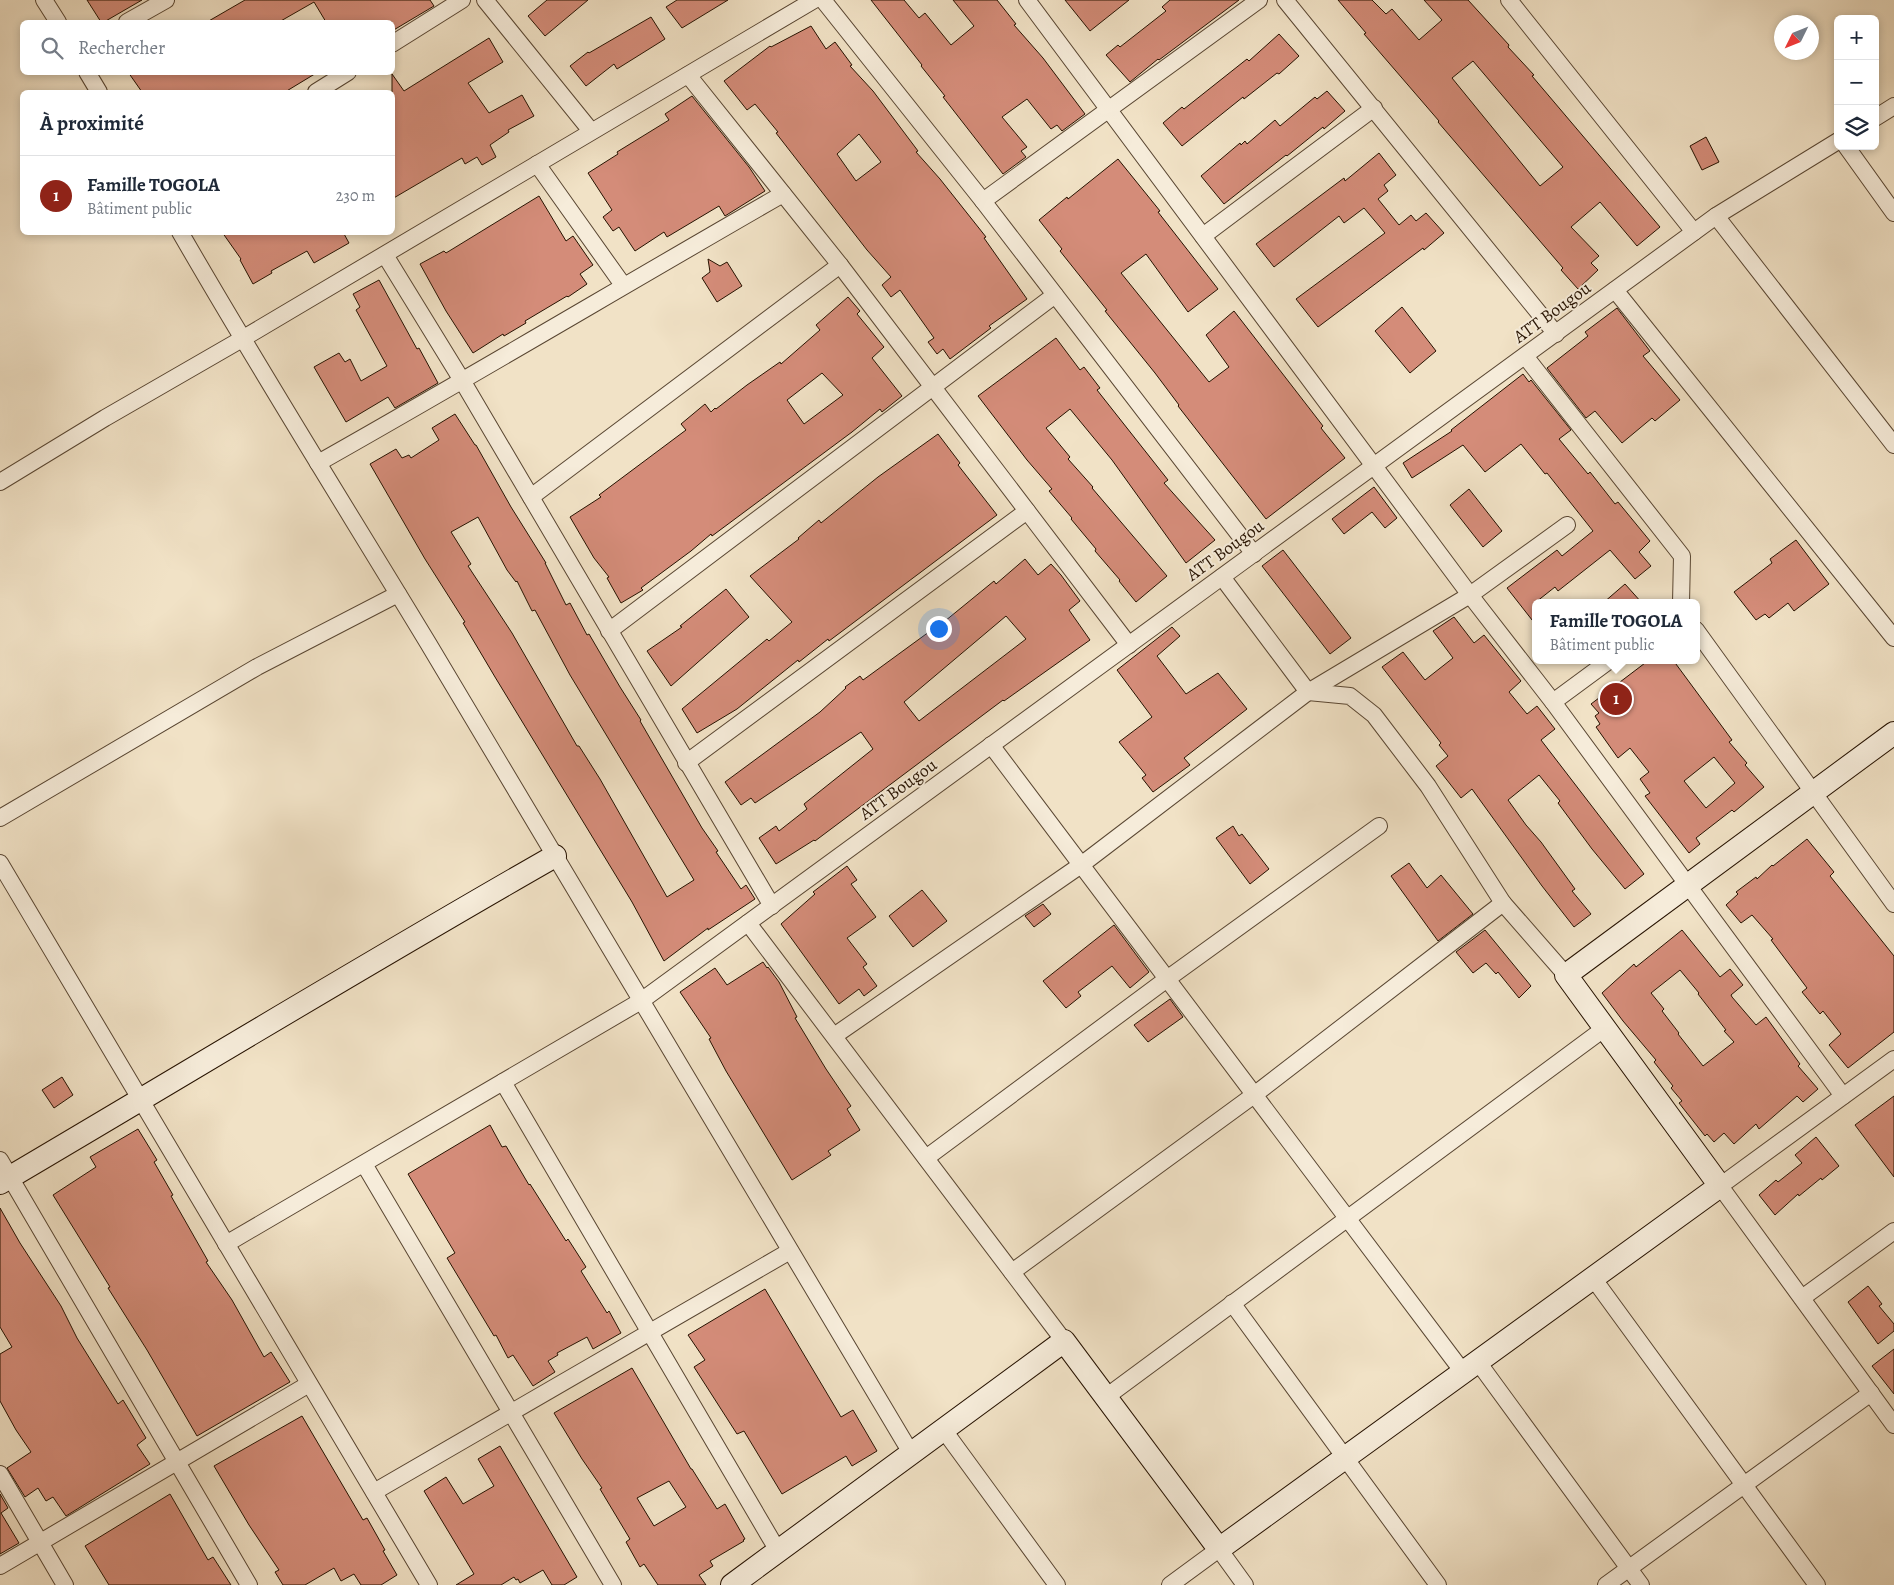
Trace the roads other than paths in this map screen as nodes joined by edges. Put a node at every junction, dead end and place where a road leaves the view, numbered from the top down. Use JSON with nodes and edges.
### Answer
{"nodes":[{"id":1,"x":44,"y":0,"type":"edge"},
{"id":2,"x":166,"y":0,"type":"edge"},
{"id":3,"x":462,"y":0,"type":"edge"},
{"id":4,"x":486,"y":0,"type":"edge"},
{"id":5,"x":814,"y":0,"type":"edge"},
{"id":6,"x":823,"y":0,"type":"edge"},
{"id":7,"x":1027,"y":0,"type":"edge"},
{"id":8,"x":1260,"y":0,"type":"edge"},
{"id":9,"x":1285,"y":0,"type":"edge"},
{"id":10,"x":1509,"y":0,"type":"edge"},
{"id":11,"x":57,"y":20,"type":"edge"},
{"id":12,"x":131,"y":20,"type":"edge"},
{"id":13,"x":395,"y":42,"type":"edge"},
{"id":14,"x":89,"y":75,"type":"edge"},
{"id":15,"x":343,"y":75,"type":"edge"},
{"id":16,"x":688,"y":75,"type":"junction"},
{"id":17,"x":98,"y":90,"type":"edge"},
{"id":18,"x":319,"y":90,"type":"edge"},
{"id":19,"x":1894,"y":106,"type":"edge"},
{"id":20,"x":1374,"y":108,"type":"junction"},
{"id":21,"x":1108,"y":110,"type":"junction"},
{"id":22,"x":1879,"y":115,"type":"edge"},
{"id":23,"x":590,"y":131,"type":"junction"},
{"id":24,"x":1834,"y":143,"type":"edge"},
{"id":25,"x":1849,"y":150,"type":"edge"},
{"id":26,"x":537,"y":164,"type":"junction"},
{"id":27,"x":783,"y":194,"type":"junction"},
{"id":28,"x":982,"y":201,"type":"junction"},
{"id":29,"x":1894,"y":213,"type":"edge"},
{"id":30,"x":1716,"y":216,"type":"junction"},
{"id":31,"x":1694,"y":232,"type":"junction"},
{"id":32,"x":182,"y":235,"type":"edge"},
{"id":33,"x":1203,"y":236,"type":"junction"},
{"id":34,"x":384,"y":255,"type":"junction"},
{"id":35,"x":840,"y":265,"type":"junction"},
{"id":36,"x":624,"y":285,"type":"junction"},
{"id":37,"x":1615,"y":290,"type":"junction"},
{"id":38,"x":1055,"y":295,"type":"junction"},
{"id":39,"x":1556,"y":334,"type":"junction"},
{"id":40,"x":242,"y":339,"type":"junction"},
{"id":41,"x":1525,"y":356,"type":"junction"},
{"id":42,"x":463,"y":382,"type":"junction"},
{"id":43,"x":933,"y":387,"type":"junction"},
{"id":44,"x":1894,"y":445,"type":"edge"},
{"id":45,"x":318,"y":463,"type":"junction"},
{"id":46,"x":1374,"y":466,"type":"junction"},
{"id":47,"x":0,"y":482,"type":"edge"},
{"id":48,"x":531,"y":497,"type":"junction"},
{"id":49,"x":1027,"y":511,"type":"junction"},
{"id":50,"x":1567,"y":525,"type":"dead end"},
{"id":51,"x":1254,"y":554,"type":"junction"},
{"id":52,"x":1222,"y":577,"type":"junction"},
{"id":53,"x":398,"y":594,"type":"junction"},
{"id":54,"x":1470,"y":595,"type":"junction"},
{"id":55,"x":1681,"y":599,"type":"edge"},
{"id":56,"x":609,"y":631,"type":"junction"},
{"id":57,"x":1700,"y":636,"type":"edge"},
{"id":58,"x":1894,"y":638,"type":"edge"},
{"id":59,"x":1129,"y":645,"type":"junction"},
{"id":60,"x":1605,"y":664,"type":"edge"},
{"id":61,"x":1308,"y":692,"type":"junction"},
{"id":62,"x":1553,"y":702,"type":"junction"},
{"id":63,"x":1894,"y":733,"type":"edge"},
{"id":64,"x":991,"y":745,"type":"junction"},
{"id":65,"x":686,"y":763,"type":"junction"},
{"id":66,"x":1813,"y":793,"type":"junction"},
{"id":67,"x":0,"y":818,"type":"edge"},
{"id":68,"x":1379,"y":826,"type":"dead end"},
{"id":69,"x":555,"y":856,"type":"junction"},
{"id":70,"x":0,"y":863,"type":"edge"},
{"id":71,"x":1081,"y":865,"type":"junction"},
{"id":72,"x":1687,"y":886,"type":"junction"},
{"id":73,"x":1502,"y":903,"type":"junction"},
{"id":74,"x":1894,"y":904,"type":"edge"},
{"id":75,"x":772,"y":906,"type":"junction"},
{"id":76,"x":748,"y":922,"type":"junction"},
{"id":77,"x":1566,"y":975,"type":"junction"},
{"id":78,"x":1167,"y":979,"type":"junction"},
{"id":79,"x":641,"y":1001,"type":"junction"},
{"id":80,"x":1605,"y":1028,"type":"junction"},
{"id":81,"x":834,"y":1036,"type":"junction"},
{"id":82,"x":1894,"y":1059,"type":"edge"},
{"id":83,"x":504,"y":1082,"type":"junction"},
{"id":84,"x":1254,"y":1095,"type":"junction"},
{"id":85,"x":1844,"y":1096,"type":"junction"},
{"id":86,"x":141,"y":1099,"type":"junction"},
{"id":87,"x":926,"y":1158,"type":"junction"},
{"id":88,"x":364,"y":1164,"type":"junction"},
{"id":89,"x":3,"y":1173,"type":"edge"},
{"id":90,"x":1720,"y":1186,"type":"junction"},
{"id":91,"x":1347,"y":1218,"type":"junction"},
{"id":92,"x":1894,"y":1231,"type":"edge"},
{"id":93,"x":226,"y":1244,"type":"junction"},
{"id":94,"x":790,"y":1250,"type":"junction"},
{"id":95,"x":1012,"y":1272,"type":"junction"},
{"id":96,"x":1593,"y":1278,"type":"junction"},
{"id":97,"x":1802,"y":1298,"type":"junction"},
{"id":98,"x":1232,"y":1303,"type":"junction"},
{"id":99,"x":650,"y":1332,"type":"junction"},
{"id":100,"x":1064,"y":1341,"type":"junction"},
{"id":101,"x":1470,"y":1367,"type":"junction"},
{"id":102,"x":309,"y":1384,"type":"junction"},
{"id":103,"x":1871,"y":1393,"type":"junction"},
{"id":104,"x":1106,"y":1396,"type":"junction"},
{"id":105,"x":511,"y":1412,"type":"junction"},
{"id":106,"x":1894,"y":1425,"type":"edge"},
{"id":107,"x":944,"y":1430,"type":"junction"},
{"id":108,"x":911,"y":1454,"type":"junction"},
{"id":109,"x":1345,"y":1458,"type":"junction"},
{"id":110,"x":177,"y":1462,"type":"junction"},
{"id":111,"x":0,"y":1474,"type":"edge"},
{"id":112,"x":1744,"y":1485,"type":"junction"},
{"id":113,"x":374,"y":1492,"type":"junction"},
{"id":114,"x":40,"y":1542,"type":"junction"},
{"id":115,"x":1219,"y":1549,"type":"junction"},
{"id":116,"x":778,"y":1551,"type":"junction"},
{"id":117,"x":0,"y":1566,"type":"edge"},
{"id":118,"x":1629,"y":1569,"type":"junction"},
{"id":119,"x":65,"y":1585,"type":"edge"},
{"id":120,"x":249,"y":1585,"type":"edge"},
{"id":121,"x":429,"y":1585,"type":"edge"},
{"id":122,"x":613,"y":1585,"type":"edge"},
{"id":123,"x":732,"y":1585,"type":"edge"},
{"id":124,"x":1057,"y":1585,"type":"edge"},
{"id":125,"x":1170,"y":1585,"type":"edge"},
{"id":126,"x":1245,"y":1585,"type":"edge"},
{"id":127,"x":1438,"y":1585,"type":"edge"},
{"id":128,"x":1606,"y":1585,"type":"edge"},
{"id":129,"x":1641,"y":1585,"type":"edge"},
{"id":130,"x":1817,"y":1585,"type":"edge"}],
"edges":[{"from":1,"to":11,"type":"street"},
{"from":2,"to":12,"type":"street"},
{"from":3,"to":13,"type":"street"},
{"from":4,"to":23,"type":"street"},
{"from":5,"to":16,"type":"street"},
{"from":6,"to":28,"type":"street"},
{"from":7,"to":21,"type":"street"},
{"from":8,"to":21,"type":"street"},
{"from":9,"to":20,"type":"street"},
{"from":10,"to":31,"type":"street"},
{"from":14,"to":17,"type":"street"},
{"from":15,"to":18,"type":"street"},
{"from":16,"to":23,"type":"street"},
{"from":16,"to":27,"type":"street"},
{"from":19,"to":22,"type":"street"},
{"from":20,"to":33,"type":"street"},
{"from":20,"to":39,"type":"street"},
{"from":21,"to":28,"type":"street"},
{"from":21,"to":33,"type":"street"},
{"from":23,"to":26,"type":"street"},
{"from":24,"to":30,"type":"street","name":"ATT Bougou"},
{"from":25,"to":29,"type":"street"},
{"from":26,"to":34,"type":"street"},
{"from":26,"to":36,"type":"street"},
{"from":27,"to":35,"type":"street"},
{"from":27,"to":36,"type":"street"},
{"from":28,"to":38,"type":"street"},
{"from":30,"to":31,"type":"street","name":"ATT Bougou"},
{"from":30,"to":44,"type":"street"},
{"from":31,"to":37,"type":"street","name":"ATT Bougou"},
{"from":32,"to":40,"type":"street"},
{"from":33,"to":46,"type":"street"},
{"from":34,"to":40,"type":"street"},
{"from":34,"to":42,"type":"street"},
{"from":35,"to":43,"type":"street"},
{"from":35,"to":48,"type":"street"},
{"from":36,"to":42,"type":"street"},
{"from":37,"to":39,"type":"street","name":"ATT Bougou"},
{"from":37,"to":58,"type":"street"},
{"from":38,"to":43,"type":"street"},
{"from":38,"to":51,"type":"street"},
{"from":39,"to":41,"type":"street","name":"ATT Bougou"},
{"from":40,"to":45,"type":"street"},
{"from":40,"to":47,"type":"street"},
{"from":41,"to":46,"type":"street","name":"ATT Bougou"},
{"from":41,"to":55,"type":"street"},
{"from":42,"to":45,"type":"street"},
{"from":42,"to":48,"type":"street"},
{"from":43,"to":49,"type":"street"},
{"from":43,"to":56,"type":"street"},
{"from":45,"to":53,"type":"street"},
{"from":46,"to":51,"type":"street","name":"ATT Bougou"},
{"from":46,"to":54,"type":"street"},
{"from":48,"to":56,"type":"street"},
{"from":49,"to":59,"type":"street"},
{"from":49,"to":65,"type":"street"},
{"from":50,"to":54,"type":"street"},
{"from":51,"to":52,"type":"street","name":"ATT Bougou"},
{"from":52,"to":59,"type":"street","name":"ATT Bougou"},
{"from":52,"to":61,"type":"street"},
{"from":53,"to":67,"type":"street"},
{"from":53,"to":69,"type":"street"},
{"from":54,"to":61,"type":"street"},
{"from":54,"to":62,"type":"street"},
{"from":56,"to":65,"type":"street"},
{"from":57,"to":66,"type":"street"},
{"from":59,"to":64,"type":"street","name":"ATT Bougou"},
{"from":60,"to":62,"type":"street"},
{"from":61,"to":71,"type":"street"},
{"from":61,"to":73,"type":"street"},
{"from":62,"to":72,"type":"street"},
{"from":63,"to":66,"type":"street"},
{"from":64,"to":71,"type":"street"},
{"from":64,"to":75,"type":"street","name":"ATT Bougou"},
{"from":65,"to":75,"type":"street"},
{"from":66,"to":72,"type":"street"},
{"from":66,"to":74,"type":"street"},
{"from":68,"to":78,"type":"street"},
{"from":69,"to":79,"type":"street"},
{"from":69,"to":86,"type":"street"},
{"from":70,"to":86,"type":"street"},
{"from":71,"to":78,"type":"street"},
{"from":71,"to":81,"type":"street"},
{"from":72,"to":77,"type":"street"},
{"from":72,"to":85,"type":"street"},
{"from":73,"to":77,"type":"street"},
{"from":73,"to":84,"type":"street"},
{"from":75,"to":76,"type":"street","name":"ATT Bougou"},
{"from":76,"to":79,"type":"street","name":"ATT Bougou"},
{"from":76,"to":81,"type":"street"},
{"from":77,"to":80,"type":"street"},
{"from":78,"to":84,"type":"street"},
{"from":78,"to":87,"type":"street"},
{"from":79,"to":83,"type":"street","name":"ATT Bougou"},
{"from":79,"to":94,"type":"street"},
{"from":80,"to":90,"type":"street"},
{"from":80,"to":91,"type":"street"},
{"from":81,"to":87,"type":"street"},
{"from":82,"to":85,"type":"street"},
{"from":83,"to":88,"type":"street","name":"ATT Bougou"},
{"from":83,"to":99,"type":"street"},
{"from":84,"to":91,"type":"street"},
{"from":84,"to":95,"type":"street"},
{"from":85,"to":90,"type":"street"},
{"from":86,"to":89,"type":"street"},
{"from":86,"to":93,"type":"street"},
{"from":87,"to":95,"type":"street"},
{"from":88,"to":93,"type":"street","name":"ATT Bougou"},
{"from":88,"to":105,"type":"street"},
{"from":89,"to":110,"type":"street"},
{"from":90,"to":96,"type":"street"},
{"from":90,"to":97,"type":"street"},
{"from":91,"to":98,"type":"street"},
{"from":91,"to":101,"type":"street"},
{"from":92,"to":97,"type":"street"},
{"from":93,"to":102,"type":"street"},
{"from":94,"to":99,"type":"street"},
{"from":94,"to":108,"type":"street"},
{"from":95,"to":100,"type":"street"},
{"from":96,"to":101,"type":"street"},
{"from":96,"to":112,"type":"street"},
{"from":97,"to":103,"type":"street"},
{"from":98,"to":104,"type":"street"},
{"from":98,"to":109,"type":"street"},
{"from":99,"to":105,"type":"street"},
{"from":99,"to":116,"type":"street"},
{"from":100,"to":104,"type":"street"},
{"from":100,"to":107,"type":"street"},
{"from":101,"to":109,"type":"street"},
{"from":101,"to":118,"type":"street"},
{"from":102,"to":110,"type":"street"},
{"from":102,"to":113,"type":"street"},
{"from":103,"to":106,"type":"street"},
{"from":103,"to":112,"type":"street"},
{"from":104,"to":115,"type":"street"},
{"from":105,"to":113,"type":"street"},
{"from":105,"to":122,"type":"street"},
{"from":107,"to":108,"type":"street"},
{"from":107,"to":124,"type":"street"},
{"from":108,"to":116,"type":"street"},
{"from":109,"to":115,"type":"street"},
{"from":109,"to":127,"type":"street"},
{"from":110,"to":114,"type":"street"},
{"from":110,"to":120,"type":"street"},
{"from":111,"to":114,"type":"street"},
{"from":112,"to":118,"type":"street"},
{"from":112,"to":130,"type":"street"},
{"from":113,"to":121,"type":"street"},
{"from":114,"to":117,"type":"street"},
{"from":114,"to":119,"type":"street"},
{"from":115,"to":125,"type":"street"},
{"from":115,"to":126,"type":"street"},
{"from":116,"to":123,"type":"street"},
{"from":118,"to":128,"type":"street"},
{"from":118,"to":129,"type":"street"}]}
